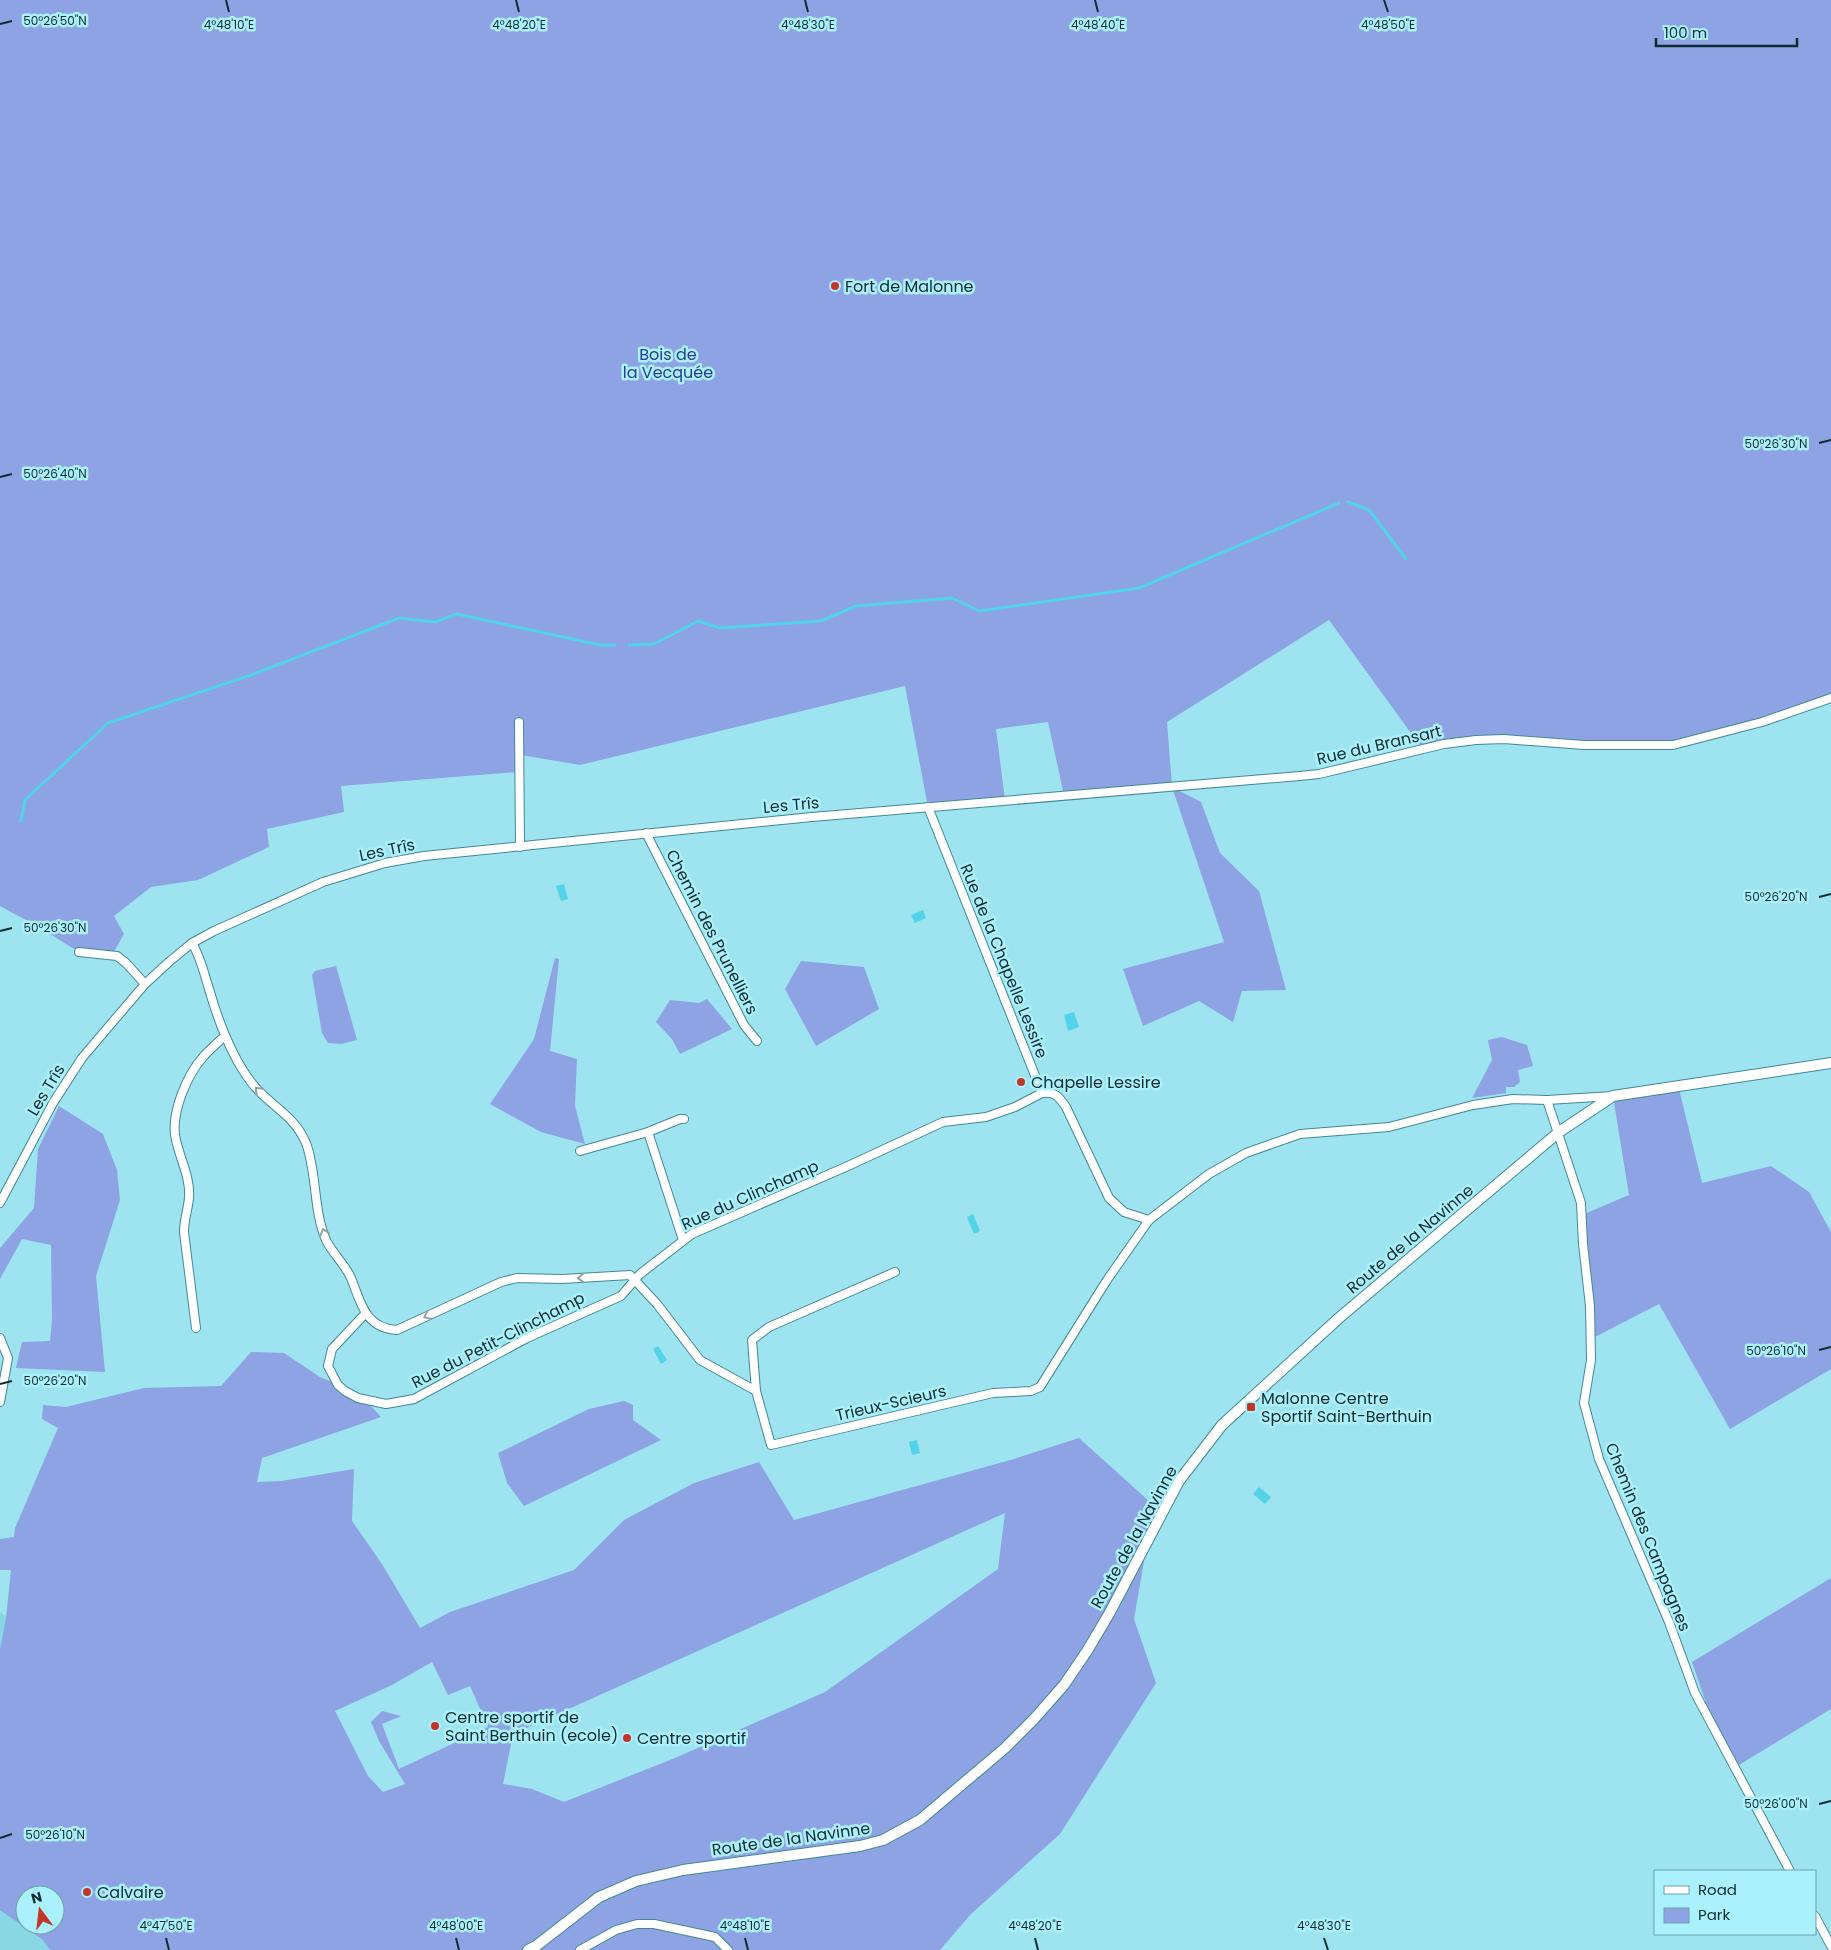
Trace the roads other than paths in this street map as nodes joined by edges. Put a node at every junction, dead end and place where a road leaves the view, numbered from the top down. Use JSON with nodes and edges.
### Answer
{"nodes":[{"id":1,"x":1831,"y":698,"type":"edge"},
{"id":2,"x":519,"y":722,"type":"dead end"},
{"id":3,"x":928,"y":807,"type":"junction"},
{"id":4,"x":646,"y":833,"type":"junction"},
{"id":5,"x":520,"y":847,"type":"junction"},
{"id":6,"x":192,"y":944,"type":"junction"},
{"id":7,"x":79,"y":952,"type":"dead end"},
{"id":8,"x":145,"y":984,"type":"junction"},
{"id":9,"x":225,"y":1036,"type":"junction"},
{"id":10,"x":757,"y":1041,"type":"dead end"},
{"id":11,"x":1831,"y":1063,"type":"edge"},
{"id":12,"x":1042,"y":1093,"type":"junction"},
{"id":13,"x":1613,"y":1096,"type":"junction"},
{"id":14,"x":1547,"y":1100,"type":"junction"},
{"id":15,"x":684,"y":1119,"type":"dead end"},
{"id":16,"x":648,"y":1132,"type":"junction"},
{"id":17,"x":1559,"y":1132,"type":"junction"},
{"id":18,"x":580,"y":1151,"type":"dead end"},
{"id":19,"x":0,"y":1203,"type":"edge"},
{"id":20,"x":1149,"y":1220,"type":"junction"},
{"id":21,"x":683,"y":1240,"type":"junction"},
{"id":22,"x":895,"y":1272,"type":"dead end"},
{"id":23,"x":635,"y":1282,"type":"junction"},
{"id":24,"x":365,"y":1314,"type":"junction"},
{"id":25,"x":196,"y":1328,"type":"dead end"},
{"id":26,"x":0,"y":1338,"type":"edge"},
{"id":27,"x":756,"y":1392,"type":"junction"},
{"id":28,"x":0,"y":1402,"type":"edge"},
{"id":29,"x":1789,"y":1870,"type":"edge"},
{"id":30,"x":1816,"y":1918,"type":"edge"},
{"id":31,"x":1831,"y":1946,"type":"edge"},
{"id":32,"x":528,"y":1950,"type":"edge"},
{"id":33,"x":580,"y":1950,"type":"edge"},
{"id":34,"x":728,"y":1950,"type":"edge"}],
"edges":[{"from":1,"to":3,"type":"street","name":"Rue du Bransart"},
{"from":2,"to":5,"type":"street"},
{"from":3,"to":4,"type":"street","name":"Les Trîs"},
{"from":3,"to":12,"type":"street","name":"Rue de la Chapelle Lessire"},
{"from":4,"to":5,"type":"street","name":"Les Trîs"},
{"from":4,"to":10,"type":"street","name":"Chemin des Prunelliers"},
{"from":5,"to":6,"type":"street","name":"Les Trîs"},
{"from":6,"to":8,"type":"street","name":"Les Trîs"},
{"from":6,"to":9,"type":"street"},
{"from":7,"to":8,"type":"street"},
{"from":8,"to":19,"type":"street","name":"Les Trîs"},
{"from":24,"to":9,"type":"street","one_way":true},
{"from":9,"to":25,"type":"street"},
{"from":11,"to":13,"type":"street","name":"Route de la Navinne"},
{"from":12,"to":20,"type":"street"},
{"from":12,"to":21,"type":"street","name":"Rue du Clinchamp"},
{"from":13,"to":14,"type":"street"},
{"from":13,"to":17,"type":"street","name":"Route de la Navinne"},
{"from":14,"to":17,"type":"street"},
{"from":14,"to":20,"type":"street"},
{"from":15,"to":16,"type":"street"},
{"from":16,"to":18,"type":"street"},
{"from":16,"to":21,"type":"street"},
{"from":17,"to":29,"type":"street","name":"Chemin des Campagnes"},
{"from":17,"to":32,"type":"street","name":"Route de la Navinne"},
{"from":20,"to":27,"type":"street","name":"Trieux-Scieurs"},
{"from":21,"to":23,"type":"street","name":"Rue du Clinchamp"},
{"from":22,"to":27,"type":"street"},
{"from":23,"to":24,"type":"street","one_way":true},
{"from":23,"to":24,"type":"street","name":"Rue du Petit-Clinchamp"},
{"from":23,"to":27,"type":"street"},
{"from":26,"to":28,"type":"street"},
{"from":30,"to":31,"type":"street"},
{"from":33,"to":34,"type":"street"}]}
